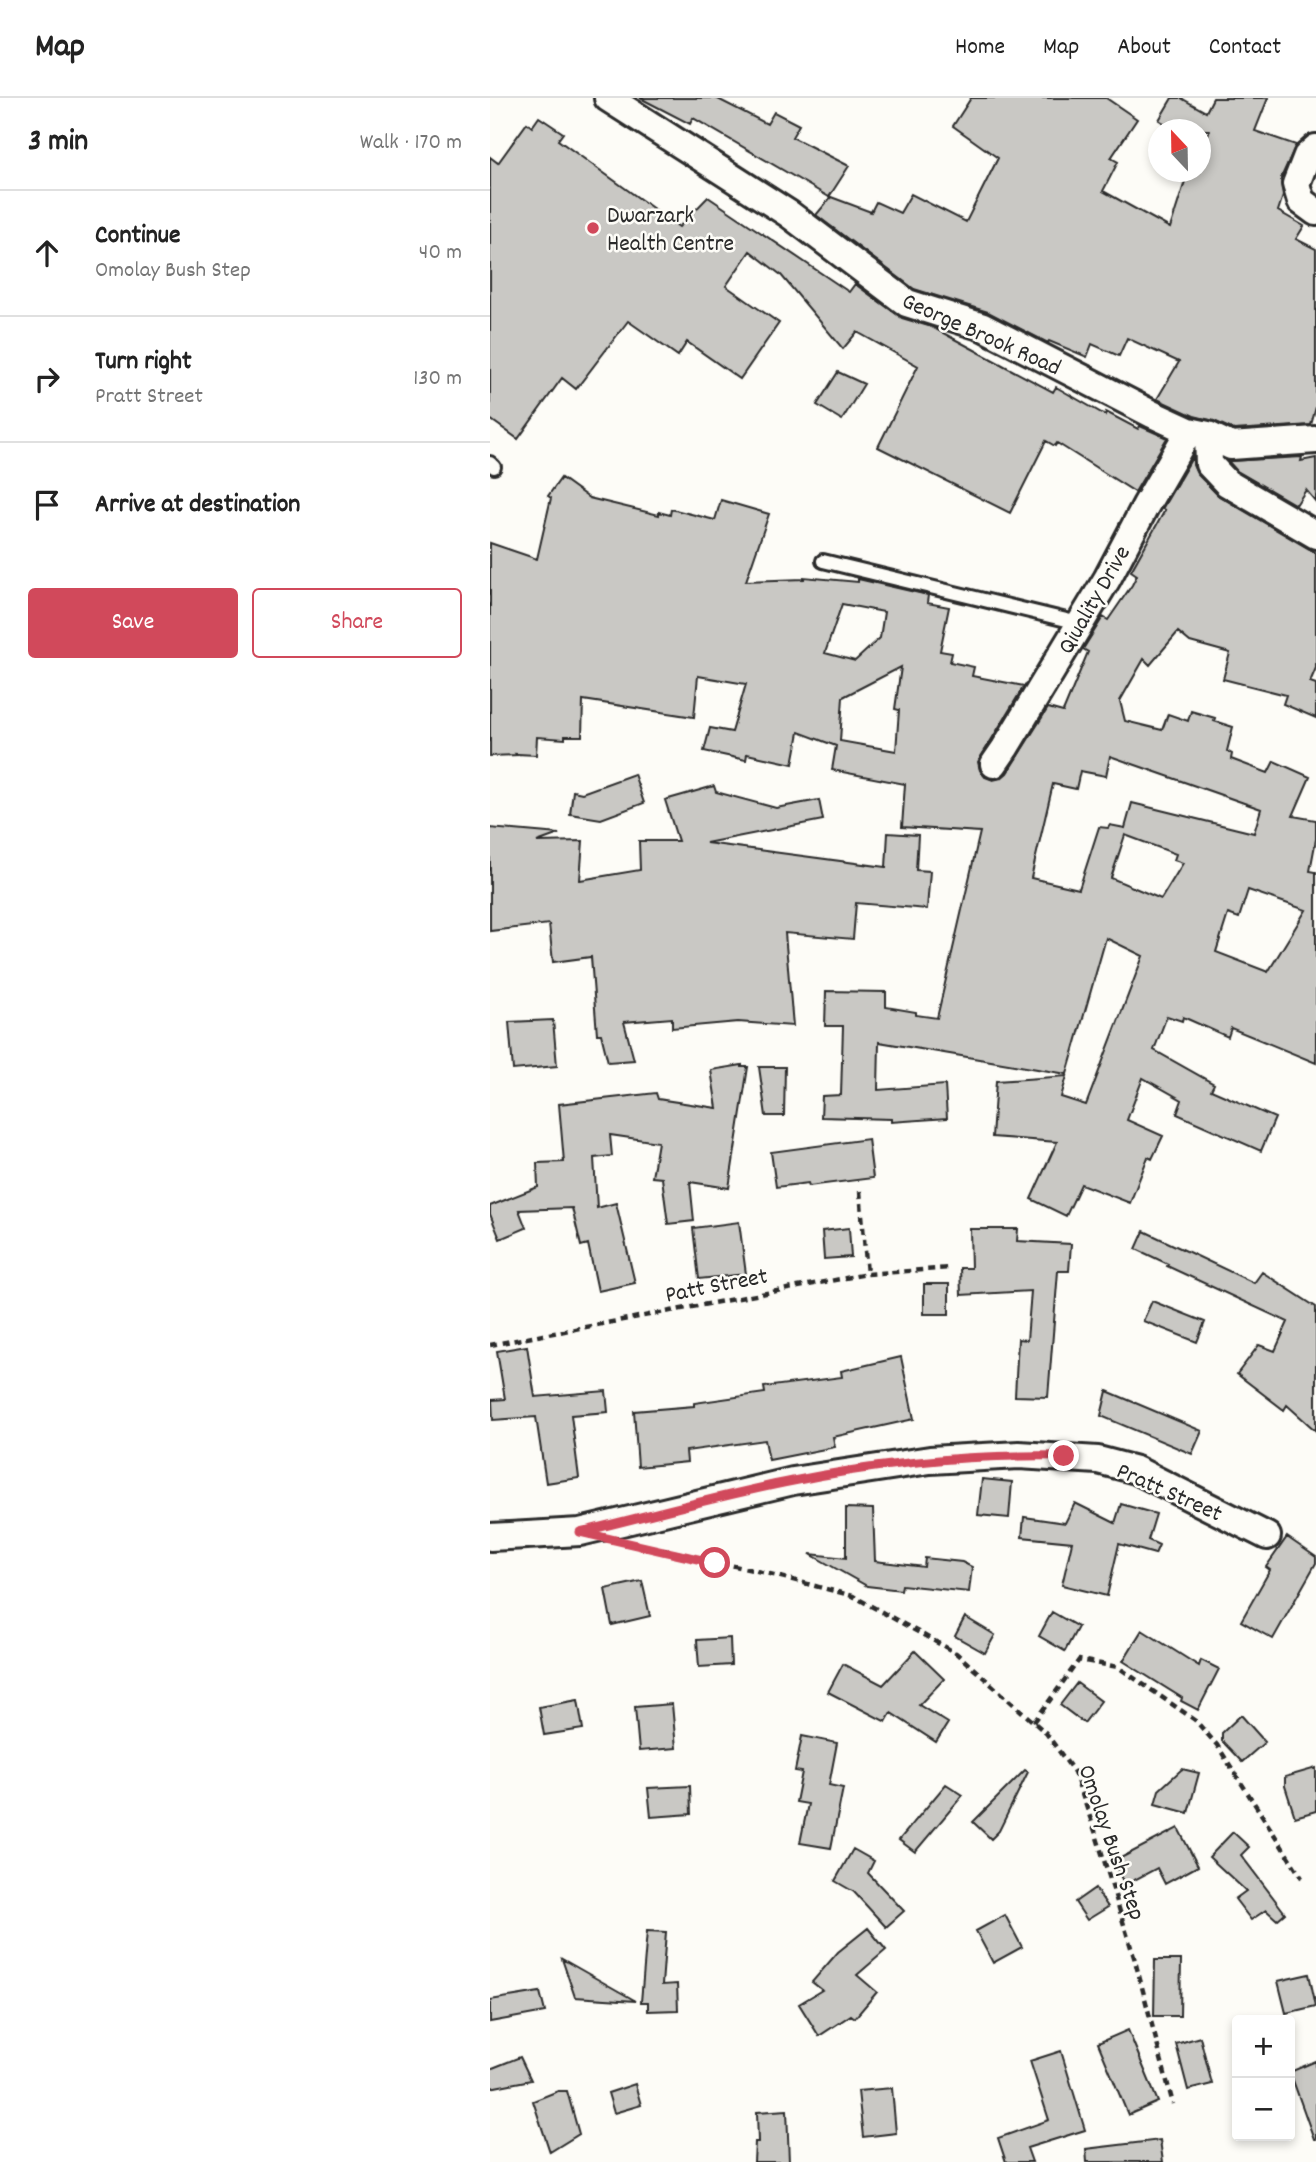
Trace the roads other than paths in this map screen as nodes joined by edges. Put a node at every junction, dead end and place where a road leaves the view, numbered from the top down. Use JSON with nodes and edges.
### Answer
{"nodes":[{"id":1,"x":608,"y":98,"type":"edge"},
{"id":2,"x":1316,"y":148,"type":"edge"},
{"id":3,"x":1316,"y":212,"type":"edge"},
{"id":4,"x":1199,"y":433,"type":"junction"},
{"id":5,"x":1316,"y":440,"type":"edge"},
{"id":6,"x":1316,"y":535,"type":"edge"},
{"id":7,"x":823,"y":561,"type":"dead end"},
{"id":8,"x":1079,"y":624,"type":"junction"},
{"id":9,"x":994,"y":764,"type":"dead end"},
{"id":10,"x":1267,"y":1536,"type":"dead end"},
{"id":11,"x":490,"y":1537,"type":"edge"}],
"edges":[{"from":1,"to":4,"type":"street","name":"George Brook Road"},
{"from":2,"to":3,"type":"street"},
{"from":4,"to":5,"type":"street","name":"George Brook Road"},
{"from":4,"to":6,"type":"street"},
{"from":4,"to":8,"type":"street","name":"Qiuality Drive"},
{"from":7,"to":8,"type":"lane"},
{"from":8,"to":9,"type":"street","name":"Qiuality Drive"},
{"from":10,"to":11,"type":"street","name":"Pratt Street"}]}
